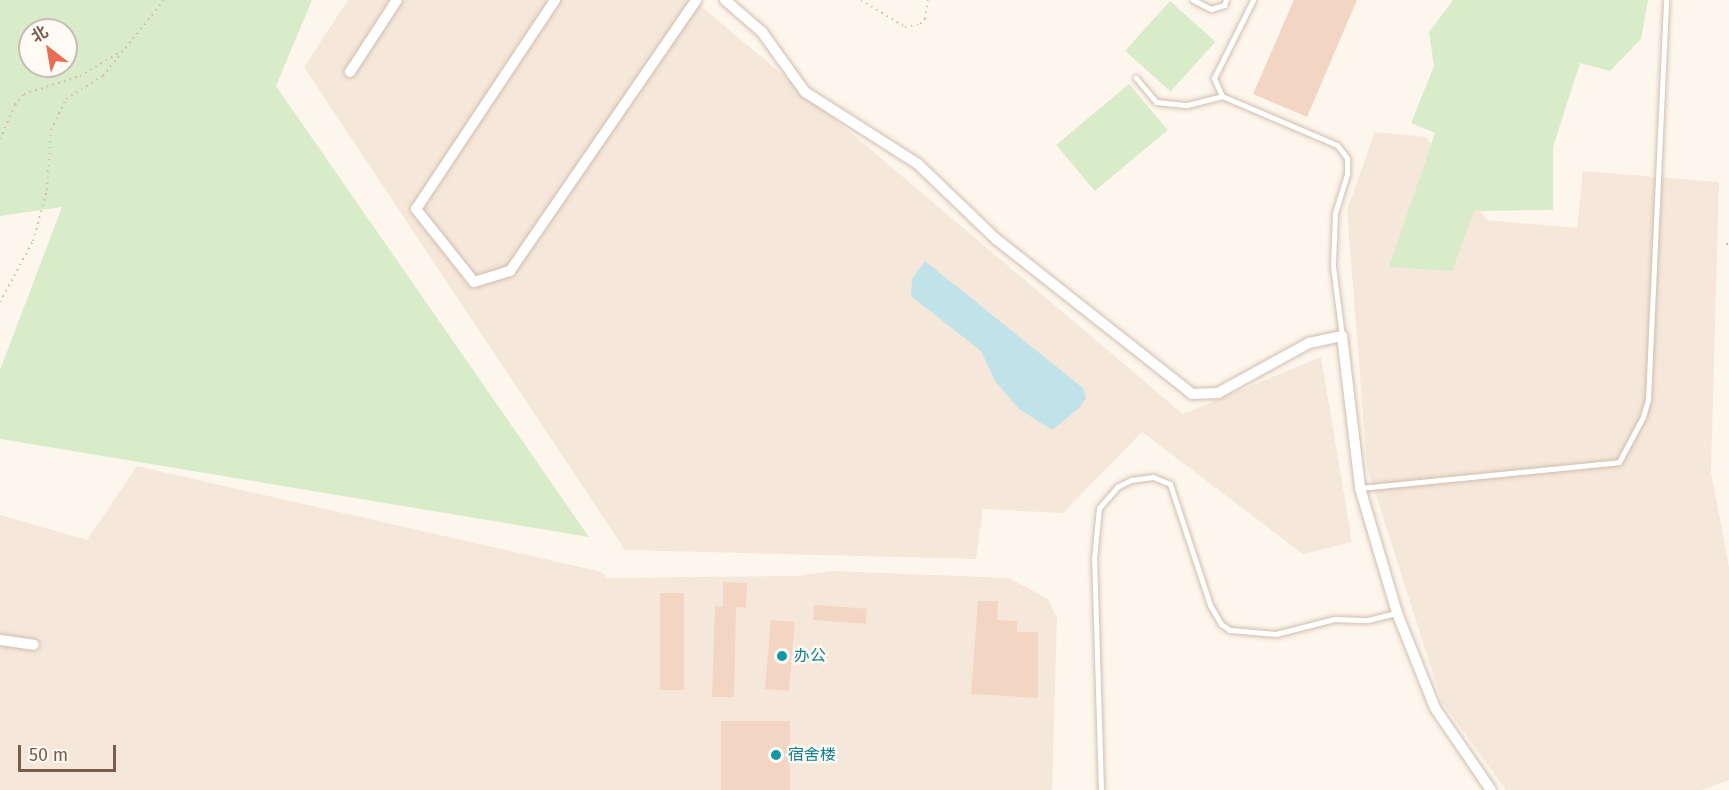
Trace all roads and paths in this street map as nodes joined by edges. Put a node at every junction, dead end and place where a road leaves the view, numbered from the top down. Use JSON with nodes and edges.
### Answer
{"nodes":[{"id":1,"x":164,"y":0,"type":"edge"},
{"id":2,"x":397,"y":0,"type":"edge"},
{"id":3,"x":555,"y":0,"type":"edge"},
{"id":4,"x":696,"y":0,"type":"edge"},
{"id":5,"x":724,"y":0,"type":"edge"},
{"id":6,"x":861,"y":0,"type":"edge"},
{"id":7,"x":928,"y":0,"type":"edge"},
{"id":8,"x":1193,"y":0,"type":"edge"},
{"id":9,"x":1226,"y":0,"type":"edge"},
{"id":10,"x":1253,"y":0,"type":"edge"},
{"id":11,"x":1666,"y":0,"type":"edge"},
{"id":12,"x":124,"y":50,"type":"junction"},
{"id":13,"x":350,"y":72,"type":"dead end"},
{"id":14,"x":1136,"y":78,"type":"dead end"},
{"id":15,"x":1222,"y":96,"type":"junction"},
{"id":16,"x":0,"y":139,"type":"edge"},
{"id":17,"x":0,"y":302,"type":"edge"},
{"id":18,"x":1342,"y":336,"type":"junction"},
{"id":19,"x":1360,"y":488,"type":"junction"},
{"id":20,"x":1397,"y":613,"type":"junction"},
{"id":21,"x":0,"y":640,"type":"edge"},
{"id":22,"x":34,"y":645,"type":"dead end"},
{"id":23,"x":1101,"y":790,"type":"edge"},
{"id":24,"x":1491,"y":790,"type":"edge"}],
"edges":[{"from":1,"to":12,"type":"path"},
{"from":2,"to":13,"type":"street"},
{"from":3,"to":4,"type":"street"},
{"from":5,"to":18,"type":"street"},
{"from":6,"to":7,"type":"path"},
{"from":8,"to":9,"type":"lane"},
{"from":10,"to":15,"type":"lane"},
{"from":11,"to":19,"type":"lane"},
{"from":12,"to":16,"type":"path"},
{"from":12,"to":17,"type":"path"},
{"from":14,"to":15,"type":"lane"},
{"from":15,"to":18,"type":"lane"},
{"from":18,"to":19,"type":"street"},
{"from":19,"to":20,"type":"street"},
{"from":20,"to":23,"type":"lane"},
{"from":20,"to":24,"type":"street"},
{"from":21,"to":22,"type":"street"}]}
